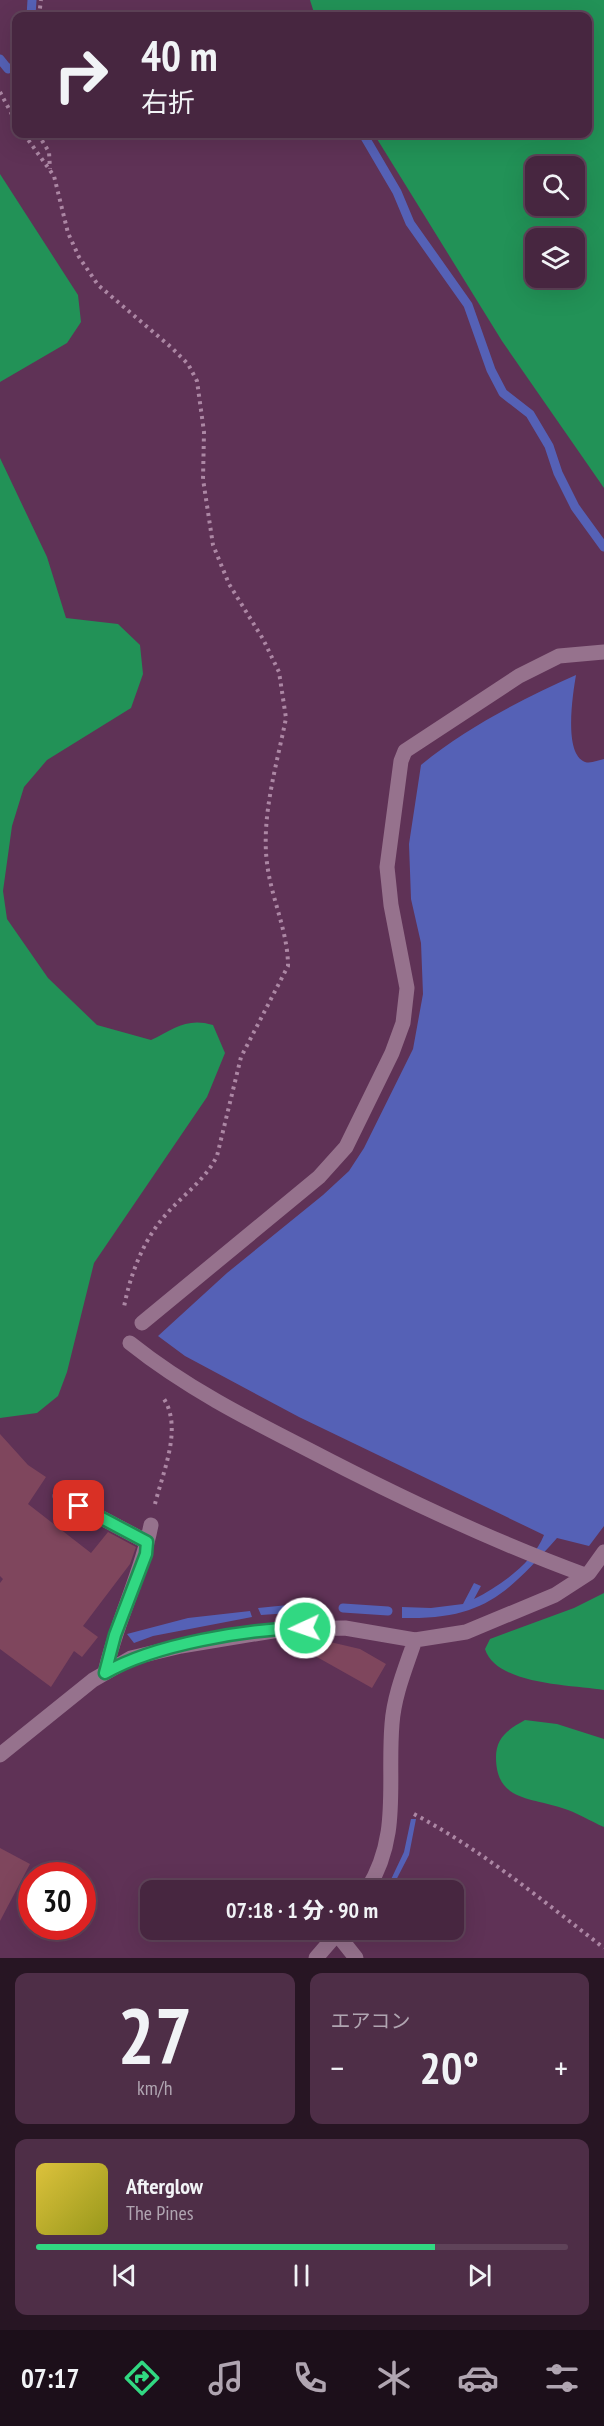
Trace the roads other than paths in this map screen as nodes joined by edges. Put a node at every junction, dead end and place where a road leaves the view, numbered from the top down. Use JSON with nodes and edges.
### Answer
{"nodes":[{"id":1,"x":604,"y":652,"type":"edge"},
{"id":2,"x":142,"y":1323,"type":"dead end"},
{"id":3,"x":130,"y":1343,"type":"road end"},
{"id":4,"x":60,"y":1496,"type":"dead end"},
{"id":5,"x":151,"y":1525,"type":"road end"},
{"id":6,"x":147,"y":1542,"type":"junction"},
{"id":7,"x":604,"y":1552,"type":"edge"},
{"id":8,"x":585,"y":1575,"type":"junction"},
{"id":9,"x":415,"y":1640,"type":"junction"},
{"id":10,"x":105,"y":1673,"type":"junction"},
{"id":11,"x":0,"y":1755,"type":"edge"},
{"id":12,"x":372,"y":1880,"type":"edge"},
{"id":13,"x":332,"y":1940,"type":"edge"},
{"id":14,"x":344,"y":1940,"type":"edge"},
{"id":15,"x":316,"y":1958,"type":"edge"},
{"id":16,"x":356,"y":1958,"type":"edge"}],
"edges":[{"from":1,"to":2,"type":"street"},
{"from":3,"to":8,"type":"street"},
{"from":4,"to":6,"type":"street"},
{"from":5,"to":6,"type":"street"},
{"from":6,"to":10,"type":"street"},
{"from":7,"to":8,"type":"street"},
{"from":8,"to":9,"type":"street"},
{"from":9,"to":10,"type":"street"},
{"from":9,"to":12,"type":"street"},
{"from":10,"to":11,"type":"street"},
{"from":13,"to":15,"type":"street"},
{"from":14,"to":16,"type":"street"}]}
